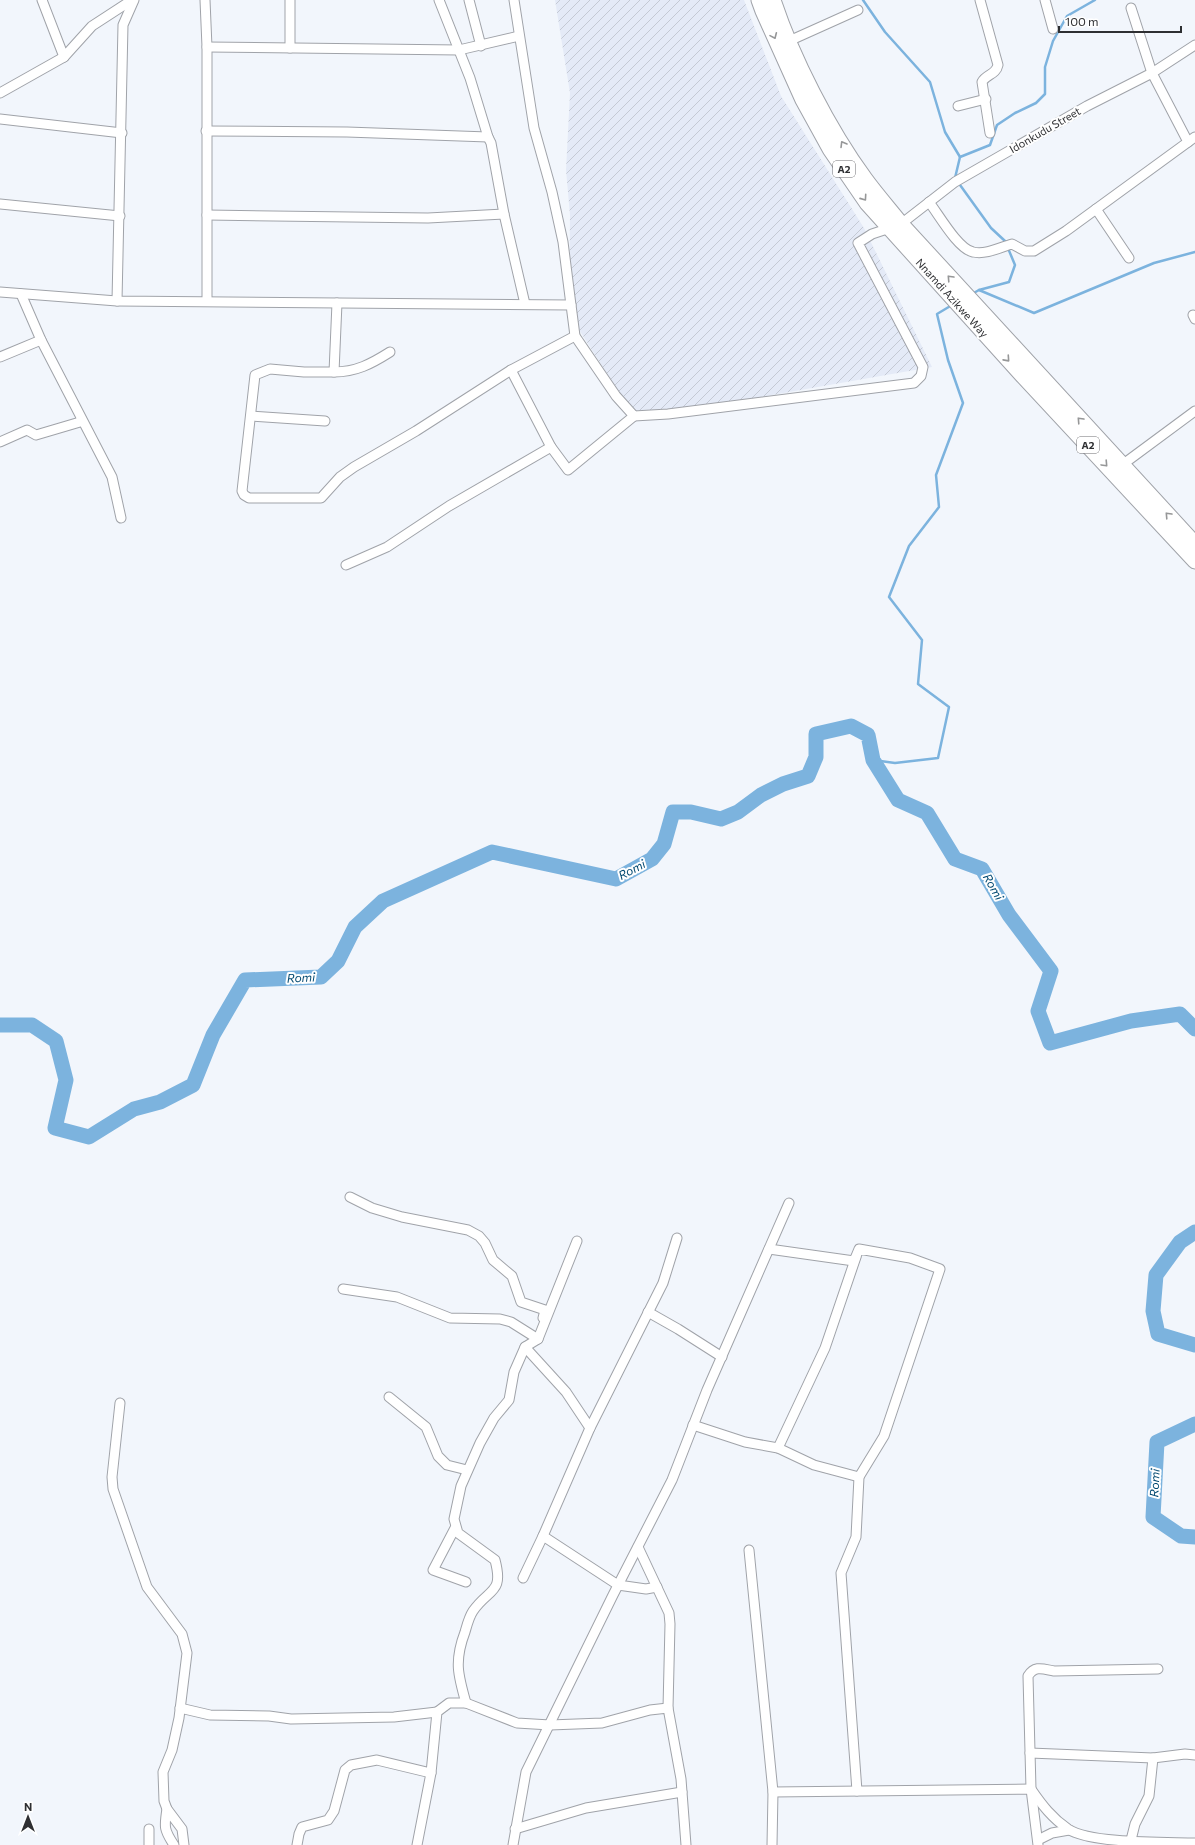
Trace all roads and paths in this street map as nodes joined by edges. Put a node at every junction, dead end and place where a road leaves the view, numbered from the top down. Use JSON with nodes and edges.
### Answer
{"nodes":[{"id":1,"x":42,"y":0,"type":"edge"},
{"id":2,"x":133,"y":0,"type":"edge"},
{"id":3,"x":205,"y":0,"type":"edge"},
{"id":4,"x":290,"y":0,"type":"edge"},
{"id":5,"x":439,"y":0,"type":"edge"},
{"id":6,"x":469,"y":0,"type":"edge"},
{"id":7,"x":514,"y":0,"type":"edge"},
{"id":8,"x":759,"y":0,"type":"edge"},
{"id":9,"x":773,"y":0,"type":"edge"},
{"id":10,"x":980,"y":0,"type":"edge"},
{"id":11,"x":1045,"y":0,"type":"edge"},
{"id":12,"x":1131,"y":8,"type":"dead end"},
{"id":13,"x":858,"y":10,"type":"dead end"},
{"id":14,"x":1053,"y":29,"type":"dead end"},
{"id":15,"x":519,"y":36,"type":"junction"},
{"id":16,"x":789,"y":41,"type":"junction"},
{"id":17,"x":1195,"y":45,"type":"edge"},
{"id":18,"x":481,"y":46,"type":"junction"},
{"id":19,"x":207,"y":47,"type":"junction"},
{"id":20,"x":290,"y":48,"type":"junction"},
{"id":21,"x":459,"y":50,"type":"junction"},
{"id":22,"x":64,"y":56,"type":"junction"},
{"id":23,"x":1152,"y":73,"type":"junction"},
{"id":24,"x":0,"y":93,"type":"edge"},
{"id":25,"x":986,"y":99,"type":"junction"},
{"id":26,"x":958,"y":106,"type":"dead end"},
{"id":27,"x":0,"y":120,"type":"edge"},
{"id":28,"x":206,"y":131,"type":"junction"},
{"id":29,"x":122,"y":133,"type":"junction"},
{"id":30,"x":990,"y":133,"type":"dead end"},
{"id":31,"x":488,"y":137,"type":"junction"},
{"id":32,"x":1191,"y":140,"type":"edge"},
{"id":33,"x":930,"y":202,"type":"junction"},
{"id":34,"x":0,"y":204,"type":"edge"},
{"id":35,"x":1096,"y":209,"type":"junction"},
{"id":36,"x":504,"y":214,"type":"junction"},
{"id":37,"x":207,"y":215,"type":"junction"},
{"id":38,"x":120,"y":216,"type":"junction"},
{"id":39,"x":895,"y":226,"type":"junction"},
{"id":40,"x":1130,"y":258,"type":"dead end"},
{"id":41,"x":0,"y":292,"type":"edge"},
{"id":42,"x":21,"y":294,"type":"junction"},
{"id":43,"x":117,"y":300,"type":"junction"},
{"id":44,"x":207,"y":301,"type":"junction"},
{"id":45,"x":337,"y":303,"type":"junction"},
{"id":46,"x":525,"y":304,"type":"junction"},
{"id":47,"x":571,"y":305,"type":"junction"},
{"id":48,"x":574,"y":336,"type":"junction"},
{"id":49,"x":41,"y":340,"type":"junction"},
{"id":50,"x":390,"y":352,"type":"dead end"},
{"id":51,"x":0,"y":357,"type":"edge"},
{"id":52,"x":511,"y":370,"type":"junction"},
{"id":53,"x":334,"y":372,"type":"junction"},
{"id":54,"x":1195,"y":411,"type":"edge"},
{"id":55,"x":251,"y":416,"type":"junction"},
{"id":56,"x":634,"y":416,"type":"junction"},
{"id":57,"x":82,"y":419,"type":"junction"},
{"id":58,"x":325,"y":421,"type":"dead end"},
{"id":59,"x":0,"y":442,"type":"edge"},
{"id":60,"x":551,"y":447,"type":"junction"},
{"id":61,"x":1122,"y":465,"type":"junction"},
{"id":62,"x":121,"y":518,"type":"dead end"},
{"id":63,"x":1194,"y":540,"type":"edge"},
{"id":64,"x":1195,"y":561,"type":"edge"},
{"id":65,"x":346,"y":565,"type":"dead end"},
{"id":66,"x":350,"y":1197,"type":"dead end"},
{"id":67,"x":789,"y":1203,"type":"dead end"},
{"id":68,"x":677,"y":1238,"type":"dead end"},
{"id":69,"x":577,"y":1241,"type":"dead end"},
{"id":70,"x":769,"y":1249,"type":"junction"},
{"id":71,"x":859,"y":1249,"type":"junction"},
{"id":72,"x":343,"y":1289,"type":"dead end"},
{"id":73,"x":648,"y":1312,"type":"junction"},
{"id":74,"x":538,"y":1339,"type":"junction"},
{"id":75,"x":525,"y":1347,"type":"junction"},
{"id":76,"x":722,"y":1357,"type":"junction"},
{"id":77,"x":389,"y":1397,"type":"dead end"},
{"id":78,"x":120,"y":1403,"type":"dead end"},
{"id":79,"x":693,"y":1425,"type":"junction"},
{"id":80,"x":590,"y":1428,"type":"junction"},
{"id":81,"x":778,"y":1448,"type":"junction"},
{"id":82,"x":467,"y":1470,"type":"junction"},
{"id":83,"x":860,"y":1478,"type":"junction"},
{"id":84,"x":455,"y":1528,"type":"junction"},
{"id":85,"x":543,"y":1536,"type":"junction"},
{"id":86,"x":638,"y":1547,"type":"junction"},
{"id":87,"x":749,"y":1550,"type":"dead end"},
{"id":88,"x":523,"y":1578,"type":"dead end"},
{"id":89,"x":466,"y":1582,"type":"dead end"},
{"id":90,"x":618,"y":1585,"type":"junction"},
{"id":91,"x":657,"y":1588,"type":"junction"},
{"id":92,"x":1158,"y":1669,"type":"dead end"},
{"id":93,"x":462,"y":1689,"type":"junction"},
{"id":94,"x":448,"y":1703,"type":"junction"},
{"id":95,"x":466,"y":1704,"type":"junction"},
{"id":96,"x":180,"y":1708,"type":"junction"},
{"id":97,"x":668,"y":1708,"type":"junction"},
{"id":98,"x":437,"y":1712,"type":"junction"},
{"id":99,"x":550,"y":1725,"type":"junction"},
{"id":100,"x":1030,"y":1753,"type":"junction"},
{"id":101,"x":1195,"y":1755,"type":"edge"},
{"id":102,"x":1153,"y":1758,"type":"junction"},
{"id":103,"x":431,"y":1773,"type":"junction"},
{"id":104,"x":1031,"y":1789,"type":"junction"},
{"id":105,"x":857,"y":1791,"type":"junction"},
{"id":106,"x":682,"y":1792,"type":"junction"},
{"id":107,"x":773,"y":1792,"type":"junction"},
{"id":108,"x":167,"y":1809,"type":"junction"},
{"id":109,"x":150,"y":1829,"type":"dead end"},
{"id":110,"x":516,"y":1829,"type":"junction"},
{"id":111,"x":1070,"y":1830,"type":"junction"},
{"id":112,"x":1131,"y":1840,"type":"junction"},
{"id":113,"x":1038,"y":1842,"type":"edge"},
{"id":114,"x":1195,"y":1844,"type":"edge"},
{"id":115,"x":149,"y":1845,"type":"edge"},
{"id":116,"x":174,"y":1845,"type":"edge"},
{"id":117,"x":184,"y":1845,"type":"edge"},
{"id":118,"x":297,"y":1845,"type":"edge"},
{"id":119,"x":416,"y":1845,"type":"edge"},
{"id":120,"x":513,"y":1845,"type":"edge"},
{"id":121,"x":686,"y":1845,"type":"edge"},
{"id":122,"x":772,"y":1845,"type":"edge"}],
"edges":[{"from":1,"to":22,"type":"street"},
{"from":2,"to":22,"type":"street"},
{"from":2,"to":29,"type":"street"},
{"from":3,"to":19,"type":"street"},
{"from":4,"to":20,"type":"street"},
{"from":5,"to":21,"type":"street"},
{"from":6,"to":18,"type":"street"},
{"from":7,"to":15,"type":"street"},
{"from":8,"to":39,"type":"highway","name":"Nnamdi Azikwe Way","number":"A2","one_way":true},
{"from":9,"to":16,"type":"highway","name":"Nnamdi Azikwe Way","number":"A2"},
{"from":10,"to":25,"type":"street"},
{"from":11,"to":14,"type":"street"},
{"from":12,"to":23,"type":"street"},
{"from":13,"to":16,"type":"street"},
{"from":15,"to":18,"type":"street"},
{"from":15,"to":47,"type":"street"},
{"from":39,"to":16,"type":"highway","name":"Nnamdi Azikwe Way","number":"A2","one_way":true},
{"from":17,"to":23,"type":"street","name":"Idonkudu Street"},
{"from":18,"to":21,"type":"street"},
{"from":19,"to":20,"type":"street"},
{"from":19,"to":28,"type":"street"},
{"from":20,"to":21,"type":"street"},
{"from":21,"to":31,"type":"street"},
{"from":22,"to":24,"type":"street"},
{"from":23,"to":32,"type":"street"},
{"from":23,"to":33,"type":"street","name":"Idonkudu Street"},
{"from":25,"to":26,"type":"street"},
{"from":25,"to":30,"type":"street"},
{"from":27,"to":29,"type":"street"},
{"from":28,"to":31,"type":"street"},
{"from":28,"to":37,"type":"street"},
{"from":29,"to":38,"type":"street"},
{"from":31,"to":36,"type":"street"},
{"from":32,"to":35,"type":"street"},
{"from":33,"to":35,"type":"street"},
{"from":33,"to":39,"type":"street","name":"Idonkudu Street"},
{"from":34,"to":38,"type":"street"},
{"from":35,"to":40,"type":"street"},
{"from":36,"to":37,"type":"street"},
{"from":36,"to":46,"type":"street"},
{"from":37,"to":44,"type":"street"},
{"from":38,"to":43,"type":"street"},
{"from":39,"to":56,"type":"street","name":"Idonkudu Street"},
{"from":61,"to":39,"type":"highway","name":"Nnamdi Azikwe Way","number":"A2","one_way":true},
{"from":39,"to":64,"type":"highway","name":"Nnamdi Azikwe Way","number":"A2","one_way":true},
{"from":41,"to":42,"type":"street"},
{"from":42,"to":43,"type":"street"},
{"from":42,"to":49,"type":"street"},
{"from":43,"to":44,"type":"street"},
{"from":44,"to":45,"type":"street"},
{"from":45,"to":46,"type":"street"},
{"from":45,"to":53,"type":"street"},
{"from":46,"to":47,"type":"street"},
{"from":47,"to":48,"type":"street"},
{"from":48,"to":52,"type":"street"},
{"from":48,"to":56,"type":"street"},
{"from":49,"to":51,"type":"street"},
{"from":49,"to":57,"type":"street"},
{"from":50,"to":53,"type":"street"},
{"from":52,"to":55,"type":"street"},
{"from":52,"to":60,"type":"street"},
{"from":53,"to":55,"type":"street"},
{"from":54,"to":61,"type":"street"},
{"from":55,"to":58,"type":"street"},
{"from":56,"to":60,"type":"street"},
{"from":57,"to":59,"type":"street"},
{"from":57,"to":62,"type":"street"},
{"from":60,"to":65,"type":"street"},
{"from":63,"to":61,"type":"highway","name":"Nnamdi Azikwe Way","number":"A2","one_way":true},
{"from":66,"to":74,"type":"street"},
{"from":67,"to":70,"type":"street"},
{"from":68,"to":73,"type":"street"},
{"from":69,"to":74,"type":"street"},
{"from":70,"to":71,"type":"street"},
{"from":70,"to":76,"type":"street"},
{"from":71,"to":81,"type":"street"},
{"from":71,"to":83,"type":"street"},
{"from":72,"to":74,"type":"street"},
{"from":73,"to":76,"type":"street"},
{"from":73,"to":80,"type":"street"},
{"from":74,"to":75,"type":"street"},
{"from":75,"to":80,"type":"street"},
{"from":75,"to":82,"type":"street"},
{"from":76,"to":79,"type":"street"},
{"from":77,"to":82,"type":"street"},
{"from":78,"to":96,"type":"street"},
{"from":79,"to":81,"type":"street"},
{"from":79,"to":86,"type":"street"},
{"from":80,"to":85,"type":"street"},
{"from":81,"to":83,"type":"street"},
{"from":82,"to":84,"type":"street"},
{"from":83,"to":105,"type":"street"},
{"from":84,"to":89,"type":"street"},
{"from":84,"to":93,"type":"street"},
{"from":85,"to":88,"type":"street"},
{"from":85,"to":90,"type":"street"},
{"from":86,"to":90,"type":"street"},
{"from":86,"to":91,"type":"street"},
{"from":87,"to":107,"type":"street"},
{"from":90,"to":91,"type":"street"},
{"from":90,"to":99,"type":"street"},
{"from":91,"to":97,"type":"street"},
{"from":92,"to":100,"type":"street"},
{"from":93,"to":94,"type":"street"},
{"from":93,"to":95,"type":"street"},
{"from":94,"to":95,"type":"street"},
{"from":94,"to":98,"type":"street"},
{"from":95,"to":99,"type":"street"},
{"from":96,"to":98,"type":"street"},
{"from":96,"to":108,"type":"street"},
{"from":97,"to":99,"type":"street"},
{"from":97,"to":106,"type":"street"},
{"from":98,"to":103,"type":"street"},
{"from":99,"to":110,"type":"street"},
{"from":100,"to":102,"type":"street"},
{"from":100,"to":104,"type":"street"},
{"from":101,"to":102,"type":"street"},
{"from":102,"to":112,"type":"street"},
{"from":103,"to":118,"type":"street"},
{"from":103,"to":119,"type":"street"},
{"from":104,"to":105,"type":"street"},
{"from":104,"to":111,"type":"street"},
{"from":104,"to":113,"type":"street"},
{"from":105,"to":107,"type":"street"},
{"from":106,"to":110,"type":"street"},
{"from":106,"to":121,"type":"street"},
{"from":107,"to":122,"type":"street"},
{"from":108,"to":116,"type":"street"},
{"from":108,"to":117,"type":"street"},
{"from":109,"to":115,"type":"street"},
{"from":110,"to":120,"type":"street"},
{"from":111,"to":112,"type":"street"},
{"from":111,"to":113,"type":"street"},
{"from":112,"to":114,"type":"street"}]}
